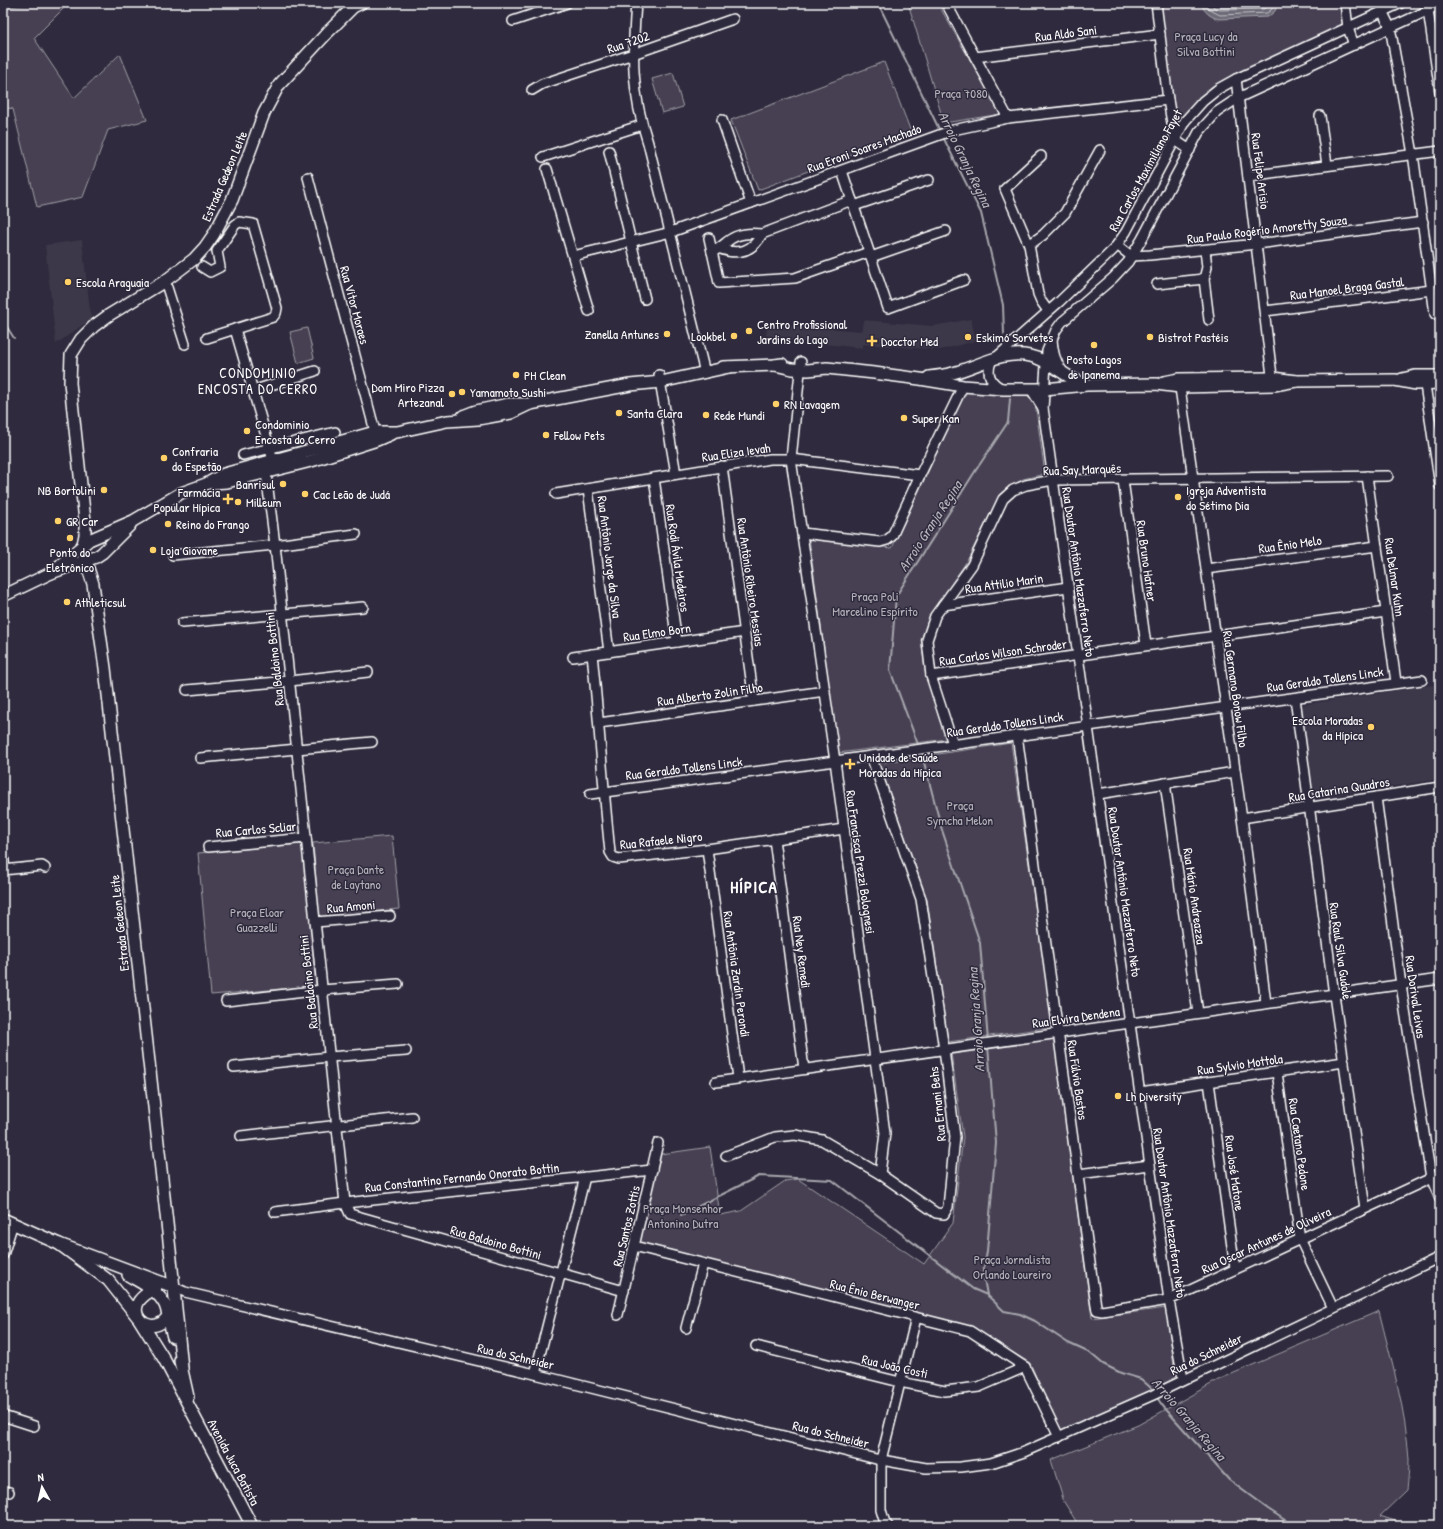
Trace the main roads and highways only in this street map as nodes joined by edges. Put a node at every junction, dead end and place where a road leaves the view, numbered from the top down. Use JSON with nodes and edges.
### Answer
{"nodes":[{"id":1,"x":361,"y":3,"type":"edge"},
{"id":2,"x":1440,"y":376,"type":"edge"},
{"id":3,"x":920,"y":378,"type":"junction"},
{"id":4,"x":1424,"y":380,"type":"junction"},
{"id":5,"x":1440,"y":383,"type":"edge"},
{"id":6,"x":1087,"y":385,"type":"junction"},
{"id":7,"x":85,"y":521,"type":"junction"},
{"id":8,"x":133,"y":521,"type":"junction"},
{"id":9,"x":97,"y":536,"type":"junction"},
{"id":10,"x":83,"y":544,"type":"junction"},
{"id":11,"x":102,"y":553,"type":"junction"},
{"id":12,"x":86,"y":560,"type":"junction"},
{"id":13,"x":51,"y":573,"type":"junction"},
{"id":14,"x":93,"y":584,"type":"junction"},
{"id":15,"x":3,"y":596,"type":"edge"},
{"id":16,"x":8,"y":1221,"type":"edge"},
{"id":17,"x":59,"y":1244,"type":"junction"},
{"id":18,"x":171,"y":1259,"type":"junction"},
{"id":19,"x":108,"y":1263,"type":"junction"},
{"id":20,"x":162,"y":1282,"type":"junction"},
{"id":21,"x":174,"y":1287,"type":"junction"},
{"id":22,"x":152,"y":1290,"type":"junction"},
{"id":23,"x":175,"y":1301,"type":"junction"},
{"id":24,"x":168,"y":1317,"type":"junction"},
{"id":25,"x":139,"y":1319,"type":"junction"},
{"id":26,"x":182,"y":1368,"type":"junction"},
{"id":27,"x":192,"y":1411,"type":"junction"},
{"id":28,"x":252,"y":1526,"type":"edge"}],
"edges":[{"from":1,"to":7,"type":"main road","name":"Estrada Gedeon Leite"},
{"from":2,"to":4,"type":"main road"},
{"from":3,"to":6,"type":"main road"},
{"from":3,"to":6,"type":"main road"},
{"from":3,"to":8,"type":"main road"},
{"from":4,"to":5,"type":"main road"},
{"from":4,"to":6,"type":"main road"},
{"from":7,"to":9,"type":"main road"},
{"from":7,"to":10,"type":"main road","name":"Estrada Gedeon Leite"},
{"from":8,"to":9,"type":"main road"},
{"from":8,"to":11,"type":"main road"},
{"from":9,"to":10,"type":"main road"},
{"from":9,"to":11,"type":"main road"},
{"from":10,"to":12,"type":"main road","name":"Estrada Gedeon Leite"},
{"from":10,"to":13,"type":"main road"},
{"from":11,"to":12,"type":"main road"},
{"from":11,"to":14,"type":"main road","name":"Estrada Gedeon Leite"},
{"from":12,"to":13,"type":"main road"},
{"from":12,"to":14,"type":"main road","name":"Estrada Gedeon Leite"},
{"from":13,"to":15,"type":"main road"},
{"from":14,"to":18,"type":"main road","name":"Estrada Gedeon Leite"},
{"from":16,"to":17,"type":"main road","name":"Avenida Juca Batista"},
{"from":17,"to":19,"type":"main road","name":"Avenida Juca Batista"},
{"from":17,"to":25,"type":"main road","name":"Avenida Juca Batista"},
{"from":18,"to":20,"type":"main road","name":"Estrada Gedeon Leite"},
{"from":18,"to":21,"type":"main road","name":"Estrada Gedeon Leite"},
{"from":19,"to":20,"type":"main road","name":"Avenida Juca Batista"},
{"from":19,"to":22,"type":"main road","name":"Avenida Juca Batista"},
{"from":20,"to":21,"type":"main road","name":"Avenida Juca Batista"},
{"from":20,"to":22,"type":"main road"},
{"from":21,"to":23,"type":"main road","name":"Estrada Gedeon Leite"},
{"from":22,"to":24,"type":"main road","name":"Avenida Juca Batista"},
{"from":22,"to":25,"type":"main road"},
{"from":23,"to":24,"type":"main road"},
{"from":23,"to":26,"type":"main road","name":"Avenida Juca Batista"},
{"from":24,"to":25,"type":"main road"},
{"from":24,"to":26,"type":"main road","name":"Avenida Juca Batista"},
{"from":25,"to":27,"type":"main road","name":"Avenida Juca Batista"},
{"from":26,"to":27,"type":"main road","name":"Avenida Juca Batista"},
{"from":27,"to":28,"type":"main road","name":"Avenida Juca Batista"}]}
